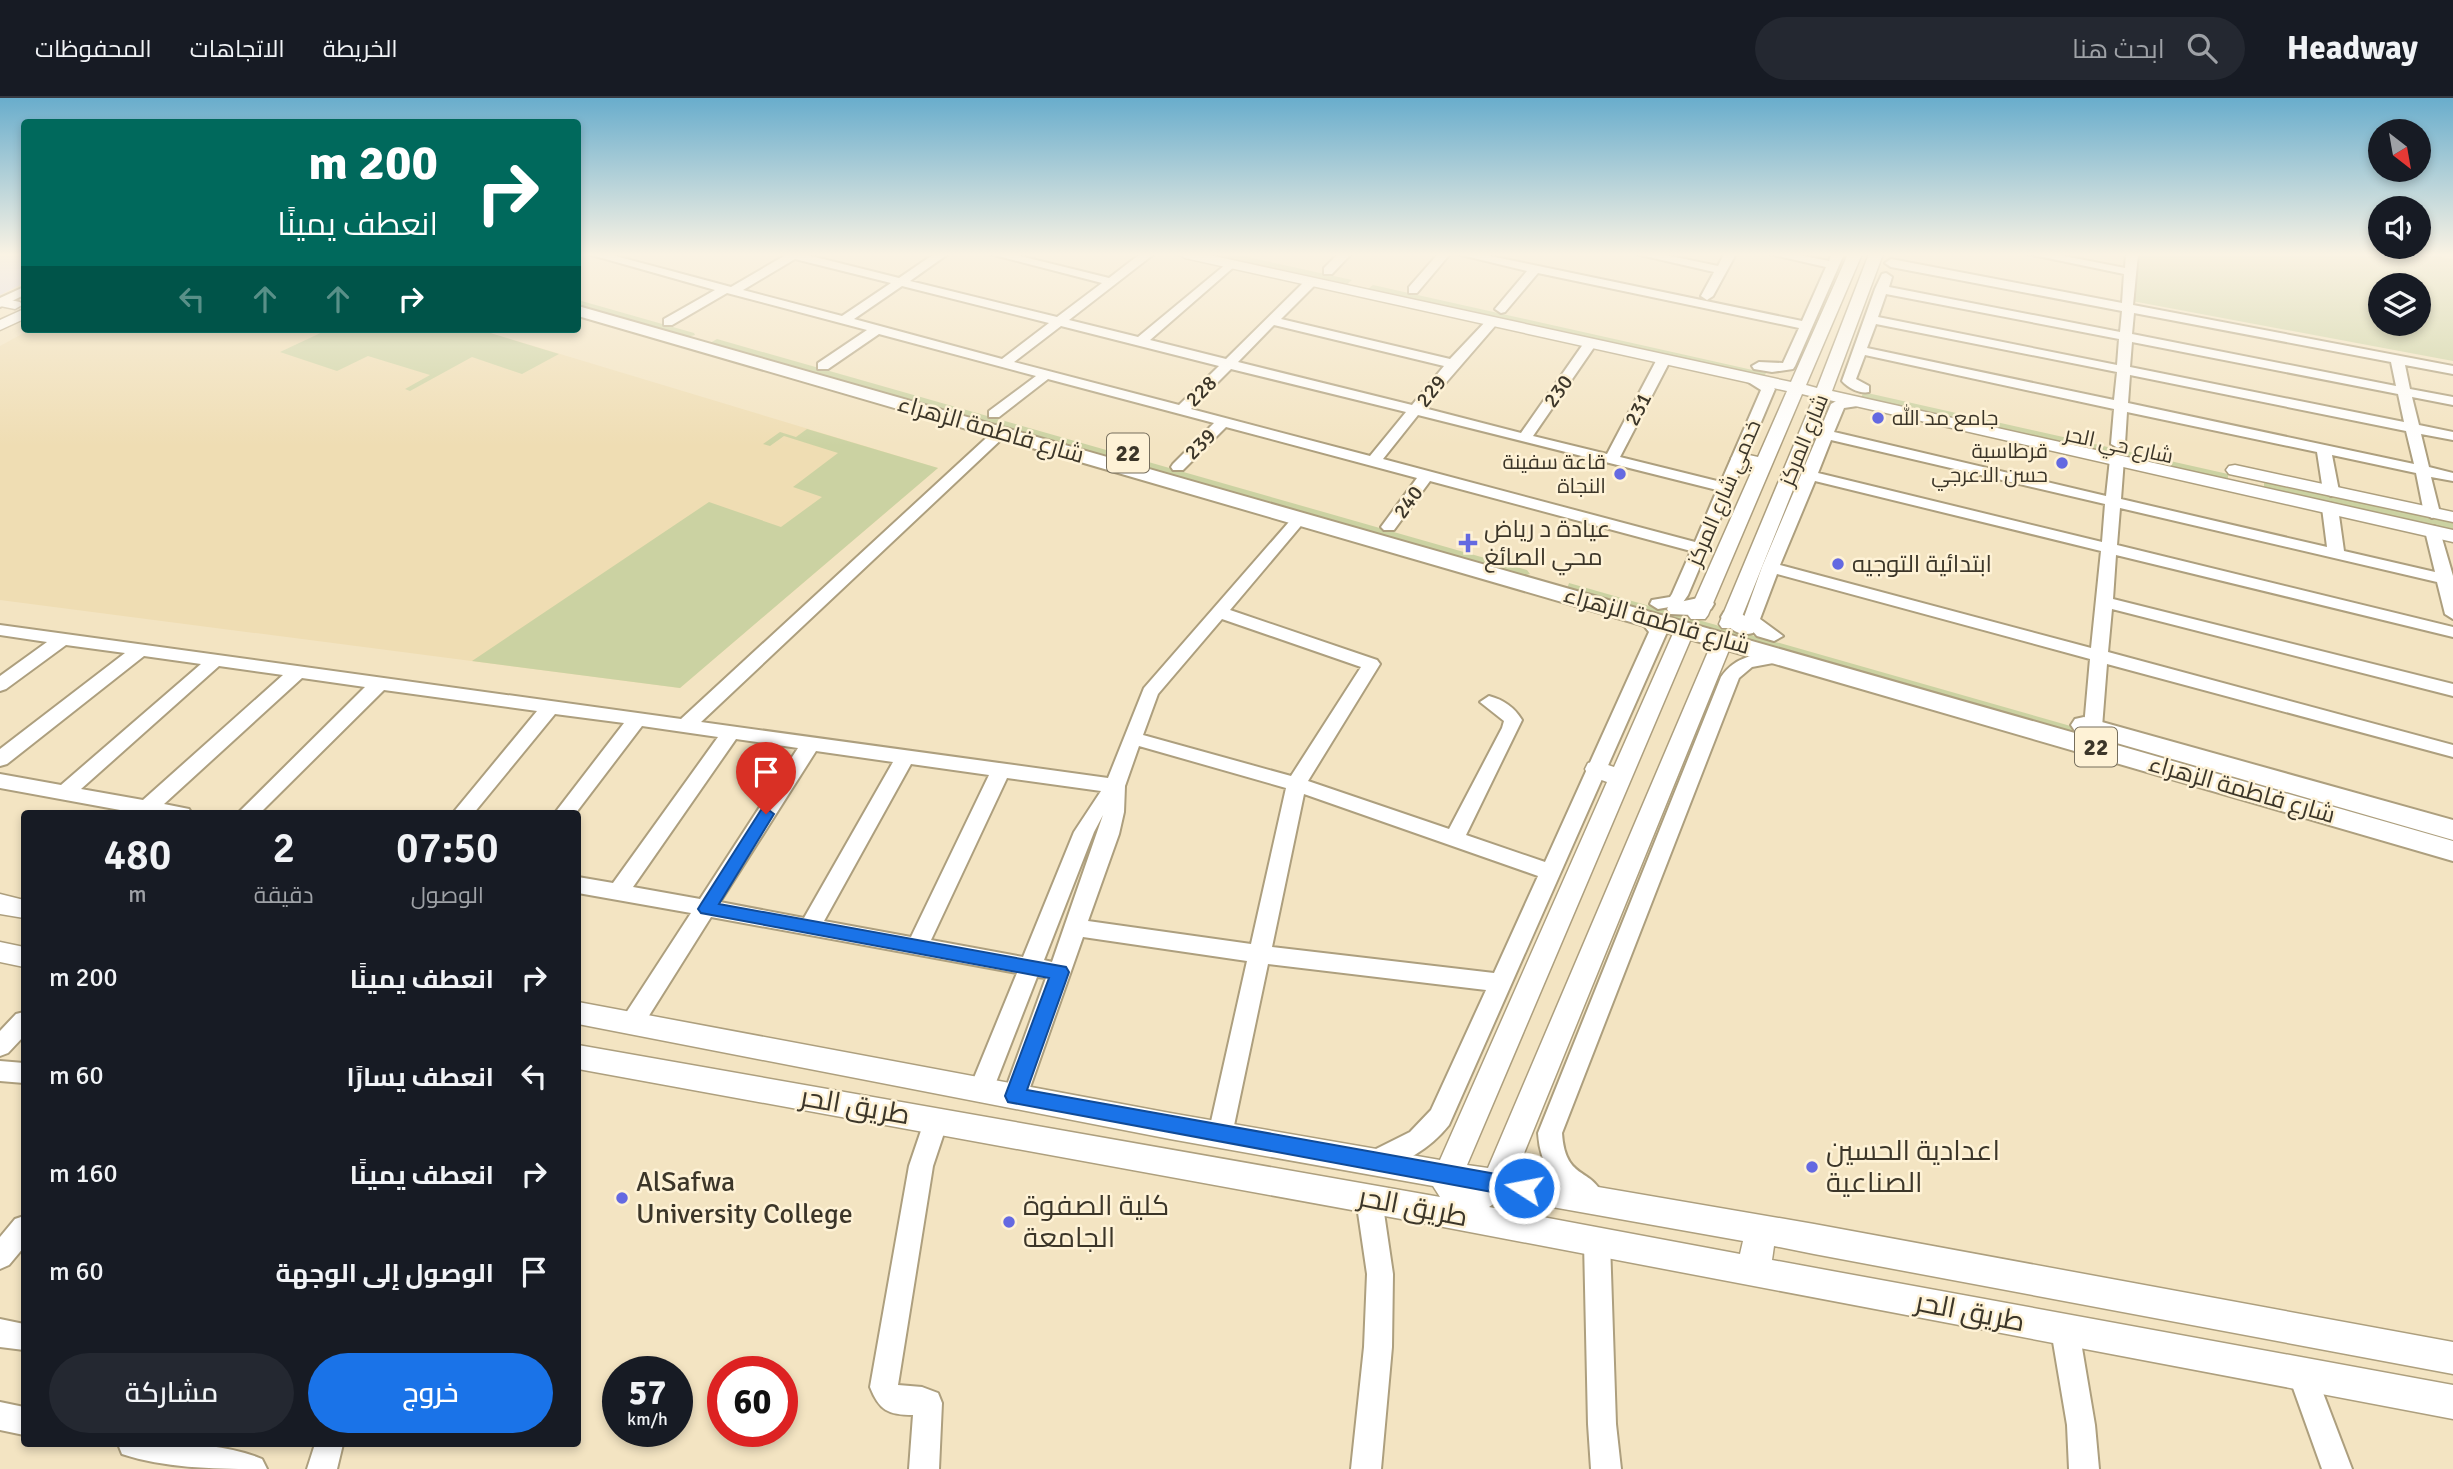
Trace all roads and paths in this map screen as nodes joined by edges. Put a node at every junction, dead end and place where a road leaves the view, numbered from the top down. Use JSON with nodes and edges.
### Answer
{"nodes":[{"id":1,"x":610,"y":318,"type":"edge"},
{"id":2,"x":654,"y":318,"type":"edge"},
{"id":3,"x":676,"y":318,"type":"edge"},
{"id":4,"x":832,"y":318,"type":"edge"},
{"id":5,"x":847,"y":318,"type":"edge"},
{"id":6,"x":1042,"y":318,"type":"edge"},
{"id":7,"x":1063,"y":318,"type":"edge"},
{"id":8,"x":1167,"y":318,"type":"edge"},
{"id":9,"x":1275,"y":318,"type":"edge"},
{"id":10,"x":1470,"y":318,"type":"edge"},
{"id":11,"x":1537,"y":318,"type":"edge"},
{"id":12,"x":1793,"y":318,"type":"edge"},
{"id":13,"x":1809,"y":318,"type":"edge"},
{"id":14,"x":1821,"y":318,"type":"edge"},
{"id":15,"x":1857,"y":318,"type":"edge"},
{"id":16,"x":2029,"y":318,"type":"edge"},
{"id":17,"x":2127,"y":318,"type":"edge"},
{"id":18,"x":2192,"y":318,"type":"edge"},
{"id":19,"x":2196,"y":318,"type":"edge"},
{"id":20,"x":1870,"y":319,"type":"joint"},
{"id":21,"x":843,"y":321,"type":"junction"},
{"id":22,"x":1272,"y":321,"type":"junction"},
{"id":23,"x":1808,"y":321,"type":"junction"},
{"id":24,"x":668,"y":322,"type":"junction"},
{"id":25,"x":1058,"y":322,"type":"junction"},
{"id":26,"x":1492,"y":323,"type":"junction"},
{"id":27,"x":876,"y":330,"type":"junction"},
{"id":28,"x":2126,"y":337,"type":"junction"},
{"id":29,"x":702,"y":338,"type":"junction"},
{"id":30,"x":1139,"y":342,"type":"junction"},
{"id":31,"x":1591,"y":343,"type":"junction"},
{"id":32,"x":1803,"y":351,"type":"junction"},
{"id":33,"x":1857,"y":355,"type":"junction"},
{"id":34,"x":1837,"y":356,"type":"junction"},
{"id":35,"x":1664,"y":359,"type":"junction"},
{"id":36,"x":2398,"y":360,"type":"junction"},
{"id":37,"x":1003,"y":363,"type":"junction"},
{"id":38,"x":1453,"y":363,"type":"junction"},
{"id":39,"x":1228,"y":365,"type":"junction"},
{"id":40,"x":824,"y":366,"type":"junction"},
{"id":41,"x":2453,"y":367,"type":"edge"},
{"id":42,"x":2123,"y":370,"type":"junction"},
{"id":43,"x":1754,"y":372,"type":"junction"},
{"id":44,"x":1045,"y":374,"type":"junction"},
{"id":45,"x":1794,"y":378,"type":"junction"},
{"id":46,"x":1826,"y":387,"type":"junction"},
{"id":47,"x":2405,"y":392,"type":"junction"},
{"id":48,"x":1861,"y":396,"type":"junction"},
{"id":49,"x":2453,"y":401,"type":"edge"},
{"id":50,"x":2120,"y":406,"type":"junction"},
{"id":51,"x":1181,"y":411,"type":"junction"},
{"id":52,"x":1414,"y":411,"type":"junction"},
{"id":53,"x":1223,"y":422,"type":"junction"},
{"id":54,"x":997,"y":423,"type":"junction"},
{"id":55,"x":2413,"y":428,"type":"junction"},
{"id":56,"x":1827,"y":435,"type":"junction"},
{"id":57,"x":2453,"y":436,"type":"edge"},
{"id":58,"x":1524,"y":439,"type":"junction"},
{"id":59,"x":2324,"y":450,"type":"junction"},
{"id":60,"x":2118,"y":452,"type":"junction"},
{"id":61,"x":1740,"y":458,"type":"junction"},
{"id":62,"x":1612,"y":459,"type":"junction"},
{"id":63,"x":1373,"y":462,"type":"junction"},
{"id":64,"x":1764,"y":463,"type":"junction"},
{"id":65,"x":1178,"y":467,"type":"junction"},
{"id":66,"x":2423,"y":471,"type":"junction"},
{"id":67,"x":1426,"y":476,"type":"junction"},
{"id":68,"x":1812,"y":476,"type":"junction"},
{"id":69,"x":2453,"y":477,"type":"edge"},
{"id":70,"x":1726,"y":488,"type":"junction"},
{"id":71,"x":1784,"y":490,"type":"junction"},
{"id":72,"x":1803,"y":495,"type":"junction"},
{"id":73,"x":2330,"y":500,"type":"junction"},
{"id":74,"x":2113,"y":501,"type":"junction"},
{"id":75,"x":2432,"y":513,"type":"junction"},
{"id":76,"x":2453,"y":517,"type":"edge"},
{"id":77,"x":1300,"y":518,"type":"junction"},
{"id":78,"x":1389,"y":527,"type":"junction"},
{"id":79,"x":2433,"y":531,"type":"junction"},
{"id":80,"x":2453,"y":536,"type":"edge"},
{"id":81,"x":1699,"y":548,"type":"junction"},
{"id":82,"x":2109,"y":548,"type":"junction"},
{"id":83,"x":2336,"y":553,"type":"junction"},
{"id":84,"x":1770,"y":567,"type":"junction"},
{"id":85,"x":1530,"y":576,"type":"junction"},
{"id":86,"x":2449,"y":580,"type":"edge"},
{"id":87,"x":2105,"y":602,"type":"junction"},
{"id":88,"x":1220,"y":612,"type":"junction"},
{"id":89,"x":2453,"y":614,"type":"edge"},
{"id":90,"x":1676,"y":617,"type":"junction"},
{"id":91,"x":0,"y":631,"type":"edge"},
{"id":92,"x":2453,"y":632,"type":"edge"},
{"id":93,"x":1731,"y":633,"type":"junction"},
{"id":94,"x":62,"y":639,"type":"junction"},
{"id":95,"x":1778,"y":646,"type":"junction"},
{"id":96,"x":140,"y":650,"type":"junction"},
{"id":97,"x":2100,"y":656,"type":"junction"},
{"id":98,"x":216,"y":660,"type":"junction"},
{"id":99,"x":298,"y":672,"type":"junction"},
{"id":100,"x":380,"y":683,"type":"junction"},
{"id":101,"x":0,"y":685,"type":"edge"},
{"id":102,"x":2453,"y":690,"type":"edge"},
{"id":103,"x":1489,"y":702,"type":"dead end"},
{"id":104,"x":551,"y":707,"type":"junction"},
{"id":105,"x":637,"y":719,"type":"junction"},
{"id":106,"x":2037,"y":720,"type":"junction"},
{"id":107,"x":685,"y":726,"type":"junction"},
{"id":108,"x":2093,"y":727,"type":"junction"},
{"id":109,"x":731,"y":732,"type":"junction"},
{"id":110,"x":1132,"y":738,"type":"junction"},
{"id":111,"x":811,"y":743,"type":"junction"},
{"id":112,"x":2453,"y":751,"type":"edge"},
{"id":113,"x":905,"y":756,"type":"junction"},
{"id":114,"x":0,"y":759,"type":"edge"},
{"id":115,"x":1685,"y":761,"type":"junction"},
{"id":116,"x":1001,"y":770,"type":"junction"},
{"id":117,"x":1608,"y":774,"type":"junction"},
{"id":118,"x":0,"y":781,"type":"edge"},
{"id":119,"x":1296,"y":784,"type":"junction"},
{"id":120,"x":1115,"y":786,"type":"junction"},
{"id":121,"x":64,"y":793,"type":"junction"},
{"id":122,"x":147,"y":807,"type":"junction"},
{"id":123,"x":162,"y":810,"type":"edge"},
{"id":124,"x":251,"y":810,"type":"edge"},
{"id":125,"x":465,"y":810,"type":"edge"},
{"id":126,"x":567,"y":810,"type":"edge"},
{"id":127,"x":2453,"y":830,"type":"edge"},
{"id":128,"x":1454,"y":839,"type":"junction"},
{"id":129,"x":2453,"y":851,"type":"edge"},
{"id":130,"x":1551,"y":872,"type":"junction"},
{"id":131,"x":581,"y":886,"type":"edge"},
{"id":132,"x":617,"y":892,"type":"junction"},
{"id":133,"x":0,"y":904,"type":"edge"},
{"id":134,"x":21,"y":908,"type":"edge"},
{"id":135,"x":707,"y":909,"type":"junction"},
{"id":136,"x":810,"y":927,"type":"junction"},
{"id":137,"x":1076,"y":928,"type":"junction"},
{"id":138,"x":917,"y":947,"type":"junction"},
{"id":139,"x":0,"y":952,"type":"edge"},
{"id":140,"x":1260,"y":954,"type":"junction"},
{"id":141,"x":21,"y":956,"type":"edge"},
{"id":142,"x":1031,"y":967,"type":"junction"},
{"id":143,"x":1060,"y":972,"type":"junction"},
{"id":144,"x":1500,"y":983,"type":"junction"},
{"id":145,"x":581,"y":1014,"type":"edge"},
{"id":146,"x":632,"y":1023,"type":"junction"},
{"id":147,"x":21,"y":1024,"type":"edge"},
{"id":148,"x":0,"y":1046,"type":"edge"},
{"id":149,"x":581,"y":1057,"type":"edge"},
{"id":150,"x":0,"y":1071,"type":"edge"},
{"id":151,"x":21,"y":1073,"type":"edge"},
{"id":152,"x":981,"y":1090,"type":"junction"},
{"id":153,"x":1015,"y":1096,"type":"junction"},
{"id":154,"x":936,"y":1121,"type":"junction"},
{"id":155,"x":1170,"y":1126,"type":"junction"},
{"id":156,"x":1220,"y":1135,"type":"junction"},
{"id":157,"x":1375,"y":1161,"type":"junction"},
{"id":158,"x":1164,"y":1162,"type":"junction"},
{"id":159,"x":1204,"y":1169,"type":"junction"},
{"id":160,"x":1439,"y":1172,"type":"junction"},
{"id":161,"x":1502,"y":1184,"type":"junction"},
{"id":162,"x":1369,"y":1199,"type":"junction"},
{"id":163,"x":1603,"y":1202,"type":"junction"},
{"id":164,"x":1462,"y":1214,"type":"junction"},
{"id":165,"x":1723,"y":1223,"type":"junction"},
{"id":166,"x":1769,"y":1231,"type":"junction"},
{"id":167,"x":21,"y":1232,"type":"edge"},
{"id":168,"x":1597,"y":1242,"type":"junction"},
{"id":169,"x":0,"y":1256,"type":"edge"},
{"id":170,"x":1723,"y":1265,"type":"junction"},
{"id":171,"x":1761,"y":1272,"type":"junction"},
{"id":172,"x":2065,"y":1330,"type":"junction"},
{"id":173,"x":0,"y":1333,"type":"edge"},
{"id":174,"x":21,"y":1337,"type":"edge"},
{"id":175,"x":2453,"y":1359,"type":"edge"},
{"id":176,"x":2302,"y":1374,"type":"junction"},
{"id":177,"x":2453,"y":1402,"type":"edge"},
{"id":178,"x":0,"y":1416,"type":"edge"},
{"id":179,"x":21,"y":1420,"type":"edge"},
{"id":180,"x":147,"y":1447,"type":"edge"},
{"id":181,"x":328,"y":1447,"type":"edge"},
{"id":182,"x":253,"y":1469,"type":"edge"},
{"id":183,"x":322,"y":1469,"type":"edge"},
{"id":184,"x":924,"y":1469,"type":"edge"},
{"id":185,"x":1366,"y":1469,"type":"edge"},
{"id":186,"x":1606,"y":1469,"type":"edge"},
{"id":187,"x":2084,"y":1469,"type":"edge"},
{"id":188,"x":2337,"y":1469,"type":"edge"}],
"edges":[{"from":1,"to":29,"type":"highway","name":"شارع فاطمة الزهراء","number":"22"},
{"from":2,"to":24,"type":"highway","name":"شارع فاطمة الزهراء","number":"22"},
{"from":3,"to":24,"type":"street"},
{"from":4,"to":21,"type":"street"},
{"from":5,"to":21,"type":"street"},
{"from":6,"to":25,"type":"street"},
{"from":7,"to":25,"type":"street"},
{"from":8,"to":30,"type":"street"},
{"from":9,"to":22,"type":"street","name":"228"},
{"from":10,"to":26,"type":"main road","name":"شارع حي الحر"},
{"from":11,"to":43,"type":"main road"},
{"from":12,"to":23,"type":"street"},
{"from":13,"to":23,"type":"street"},
{"from":14,"to":32,"type":"main road","name":"شارع المركز"},
{"from":15,"to":34,"type":"main road","name":"شارع المركز"},
{"from":16,"to":28,"type":"street"},
{"from":17,"to":28,"type":"street"},
{"from":18,"to":36,"type":"street"},
{"from":19,"to":41,"type":"street"},
{"from":20,"to":33,"type":"street"},
{"from":20,"to":42,"type":"street"},
{"from":21,"to":27,"type":"street"},
{"from":22,"to":38,"type":"street"},
{"from":22,"to":39,"type":"street","name":"228"},
{"from":23,"to":32,"type":"street"},
{"from":24,"to":29,"type":"highway","name":"شارع فاطمة الزهراء","number":"22"},
{"from":25,"to":30,"type":"street"},
{"from":25,"to":37,"type":"street"},
{"from":26,"to":31,"type":"main road","name":"شارع حي الحر"},
{"from":26,"to":38,"type":"street","name":"229"},
{"from":27,"to":37,"type":"street"},
{"from":27,"to":40,"type":"street"},
{"from":28,"to":42,"type":"street"},
{"from":28,"to":47,"type":"street"},
{"from":29,"to":40,"type":"highway","name":"شارع فاطمة الزهراء","number":"22"},
{"from":29,"to":54,"type":"highway","name":"شارع فاطمة الزهراء","number":"22"},
{"from":30,"to":39,"type":"street"},
{"from":31,"to":35,"type":"main road","name":"شارع حي الحر"},
{"from":31,"to":58,"type":"street","name":"230"},
{"from":32,"to":43,"type":"street"},
{"from":32,"to":45,"type":"main road","name":"شارع المركز"},
{"from":33,"to":34,"type":"main road"},
{"from":33,"to":48,"type":"street"},
{"from":33,"to":50,"type":"street"},
{"from":34,"to":46,"type":"main road","name":"شارع المركز"},
{"from":35,"to":43,"type":"main road","name":"شارع حي الحر"},
{"from":35,"to":62,"type":"street","name":"231"},
{"from":36,"to":41,"type":"street"},
{"from":36,"to":47,"type":"street"},
{"from":37,"to":44,"type":"street"},
{"from":38,"to":52,"type":"street","name":"229"},
{"from":39,"to":51,"type":"street","name":"228"},
{"from":39,"to":52,"type":"street"},
{"from":40,"to":54,"type":"highway","name":"شارع فاطمة الزهراء","number":"22"},
{"from":42,"to":50,"type":"street"},
{"from":42,"to":55,"type":"street"},
{"from":43,"to":45,"type":"main road","name":"شارع حي الحر"},
{"from":43,"to":61,"type":"street","name":"خدمي شارع المركز"},
{"from":44,"to":51,"type":"street"},
{"from":44,"to":54,"type":"street"},
{"from":45,"to":46,"type":"main road","name":"شارع حي الحر"},
{"from":45,"to":64,"type":"main road","name":"شارع المركز"},
{"from":46,"to":48,"type":"main road","name":"شارع حي الحر"},
{"from":46,"to":71,"type":"main road","name":"شارع المركز"},
{"from":47,"to":49,"type":"street"},
{"from":47,"to":55,"type":"street"},
{"from":48,"to":56,"type":"street"},
{"from":48,"to":60,"type":"main road","name":"شارع حي الحر"},
{"from":50,"to":59,"type":"street"},
{"from":50,"to":60,"type":"street"},
{"from":51,"to":53,"type":"street"},
{"from":52,"to":58,"type":"street"},
{"from":52,"to":63,"type":"street","name":"229"},
{"from":53,"to":63,"type":"street"},
{"from":53,"to":65,"type":"street","name":"239"},
{"from":54,"to":65,"type":"highway","name":"شارع فاطمة الزهراء","number":"22"},
{"from":54,"to":77,"type":"highway","name":"شارع فاطمة الزهراء","number":"22"},
{"from":54,"to":107,"type":"street"},
{"from":55,"to":57,"type":"street"},
{"from":55,"to":66,"type":"street"},
{"from":56,"to":68,"type":"street"},
{"from":56,"to":74,"type":"street"},
{"from":58,"to":62,"type":"street"},
{"from":59,"to":66,"type":"street"},
{"from":59,"to":73,"type":"street"},
{"from":60,"to":73,"type":"main road","name":"شارع حي الحر"},
{"from":60,"to":74,"type":"street"},
{"from":61,"to":64,"type":"main road"},
{"from":61,"to":70,"type":"street","name":"خدمي شارع المركز"},
{"from":62,"to":70,"type":"street"},
{"from":63,"to":67,"type":"street"},
{"from":64,"to":90,"type":"main road","name":"شارع المركز"},
{"from":65,"to":78,"type":"highway","name":"شارع فاطمة الزهراء","number":"22"},
{"from":66,"to":69,"type":"street"},
{"from":66,"to":75,"type":"street"},
{"from":67,"to":78,"type":"street","name":"240"},
{"from":67,"to":81,"type":"street"},
{"from":68,"to":72,"type":"street"},
{"from":68,"to":82,"type":"street"},
{"from":70,"to":81,"type":"street","name":"خدمي شارع المركز"},
{"from":71,"to":72,"type":"main road"},
{"from":71,"to":93,"type":"main road","name":"شارع المركز"},
{"from":72,"to":84,"type":"street"},
{"from":73,"to":75,"type":"main road","name":"شارع حي الحر"},
{"from":73,"to":79,"type":"main road","name":"شارع حي الحر"},
{"from":73,"to":83,"type":"street"},
{"from":74,"to":82,"type":"street"},
{"from":74,"to":83,"type":"street"},
{"from":75,"to":76,"type":"main road","name":"شارع حي الحر"},
{"from":77,"to":85,"type":"highway","name":"شارع فاطمة الزهراء","number":"22"},
{"from":77,"to":88,"type":"street"},
{"from":78,"to":85,"type":"highway","name":"شارع فاطمة الزهراء","number":"22"},
{"from":79,"to":80,"type":"main road","name":"شارع حي الحر"},
{"from":79,"to":86,"type":"street"},
{"from":81,"to":90,"type":"street","name":"خدمي شارع المركز"},
{"from":82,"to":87,"type":"street"},
{"from":82,"to":92,"type":"street"},
{"from":83,"to":86,"type":"street"},
{"from":84,"to":95,"type":"street"},
{"from":84,"to":97,"type":"street"},
{"from":85,"to":90,"type":"highway","name":"شارع فاطمة الزهراء","number":"22"},
{"from":86,"to":89,"type":"street"},
{"from":87,"to":97,"type":"street"},
{"from":87,"to":102,"type":"street"},
{"from":88,"to":110,"type":"street"},
{"from":88,"to":119,"type":"street"},
{"from":90,"to":93,"type":"highway","name":"شارع فاطمة الزهراء","number":"22"},
{"from":90,"to":117,"type":"main road","name":"شارع المركز"},
{"from":90,"to":117,"type":"street"},
{"from":91,"to":94,"type":"street"},
{"from":93,"to":95,"type":"highway","name":"شارع فاطمة الزهراء","number":"22"},
{"from":93,"to":115,"type":"main road","name":"شارع المركز"},
{"from":94,"to":96,"type":"street"},
{"from":94,"to":101,"type":"street"},
{"from":95,"to":106,"type":"highway","name":"شارع فاطمة الزهراء","number":"22"},
{"from":95,"to":115,"type":"street"},
{"from":96,"to":98,"type":"street"},
{"from":96,"to":114,"type":"street"},
{"from":97,"to":108,"type":"street"},
{"from":97,"to":112,"type":"street"},
{"from":98,"to":99,"type":"street"},
{"from":98,"to":121,"type":"street"},
{"from":99,"to":100,"type":"street"},
{"from":99,"to":122,"type":"street"},
{"from":100,"to":104,"type":"street"},
{"from":100,"to":124,"type":"street"},
{"from":103,"to":128,"type":"street"},
{"from":104,"to":105,"type":"street"},
{"from":104,"to":125,"type":"street"},
{"from":105,"to":107,"type":"street"},
{"from":105,"to":126,"type":"street"},
{"from":106,"to":108,"type":"highway","name":"شارع فاطمة الزهراء","number":"22"},
{"from":106,"to":129,"type":"highway","name":"شارع فاطمة الزهراء","number":"22"},
{"from":107,"to":109,"type":"street"},
{"from":108,"to":127,"type":"highway","name":"شارع فاطمة الزهراء","number":"22"},
{"from":109,"to":111,"type":"street"},
{"from":109,"to":132,"type":"street"},
{"from":110,"to":119,"type":"street"},
{"from":110,"to":120,"type":"street"},
{"from":111,"to":113,"type":"street"},
{"from":111,"to":135,"type":"street"},
{"from":113,"to":116,"type":"street"},
{"from":113,"to":136,"type":"street"},
{"from":115,"to":161,"type":"main road","name":"شارع المركز"},
{"from":115,"to":163,"type":"street"},
{"from":116,"to":120,"type":"street"},
{"from":116,"to":138,"type":"street"},
{"from":117,"to":130,"type":"street"},
{"from":117,"to":160,"type":"main road","name":"شارع المركز"},
{"from":118,"to":121,"type":"street"},
{"from":119,"to":128,"type":"street"},
{"from":119,"to":140,"type":"street"},
{"from":120,"to":137,"type":"street"},
{"from":120,"to":142,"type":"street"},
{"from":121,"to":122,"type":"street"},
{"from":122,"to":123,"type":"street"},
{"from":128,"to":130,"type":"street"},
{"from":130,"to":144,"type":"street"},
{"from":131,"to":132,"type":"street"},
{"from":132,"to":135,"type":"street"},
{"from":133,"to":134,"type":"main road"},
{"from":135,"to":136,"type":"street"},
{"from":135,"to":146,"type":"street"},
{"from":136,"to":138,"type":"street"},
{"from":137,"to":140,"type":"street"},
{"from":137,"to":143,"type":"street"},
{"from":138,"to":142,"type":"street"},
{"from":139,"to":141,"type":"main road"},
{"from":140,"to":144,"type":"street"},
{"from":140,"to":156,"type":"street"},
{"from":142,"to":143,"type":"street"},
{"from":142,"to":152,"type":"street"},
{"from":143,"to":153,"type":"street"},
{"from":144,"to":157,"type":"street"},
{"from":145,"to":146,"type":"main road","name":"طريق الحر"},
{"from":146,"to":152,"type":"main road","name":"طريق الحر"},
{"from":147,"to":148,"type":"street"},
{"from":149,"to":154,"type":"main road","name":"طريق الحر"},
{"from":150,"to":151,"type":"street"},
{"from":152,"to":153,"type":"main road","name":"طريق الحر"},
{"from":153,"to":155,"type":"main road","name":"طريق الحر"},
{"from":154,"to":158,"type":"main road","name":"طريق الحر"},
{"from":154,"to":184,"type":"street"},
{"from":155,"to":156,"type":"main road","name":"طريق الحر"},
{"from":155,"to":158,"type":"main road"},
{"from":156,"to":157,"type":"main road","name":"طريق الحر"},
{"from":156,"to":159,"type":"main road"},
{"from":157,"to":160,"type":"main road","name":"طريق الحر"},
{"from":158,"to":159,"type":"main road","name":"طريق الحر"},
{"from":159,"to":162,"type":"main road","name":"طريق الحر"},
{"from":160,"to":161,"type":"main road","name":"طريق الحر"},
{"from":160,"to":164,"type":"main road"},
{"from":161,"to":163,"type":"main road","name":"طريق الحر"},
{"from":161,"to":164,"type":"main road"},
{"from":162,"to":164,"type":"main road","name":"طريق الحر"},
{"from":162,"to":185,"type":"street"},
{"from":163,"to":165,"type":"main road","name":"طريق الحر"},
{"from":164,"to":168,"type":"main road","name":"طريق الحر"},
{"from":165,"to":166,"type":"main road","name":"طريق الحر"},
{"from":165,"to":170,"type":"main road"},
{"from":166,"to":171,"type":"main road"},
{"from":166,"to":175,"type":"main road","name":"طريق الحر"},
{"from":167,"to":169,"type":"street"},
{"from":168,"to":170,"type":"main road","name":"طريق الحر"},
{"from":168,"to":186,"type":"street"},
{"from":170,"to":171,"type":"main road","name":"طريق الحر"},
{"from":171,"to":172,"type":"main road","name":"طريق الحر"},
{"from":172,"to":176,"type":"main road","name":"طريق الحر"},
{"from":172,"to":187,"type":"street"},
{"from":173,"to":174,"type":"street"},
{"from":176,"to":177,"type":"main road","name":"طريق الحر"},
{"from":176,"to":188,"type":"street"},
{"from":178,"to":179,"type":"street"},
{"from":180,"to":182,"type":"street"},
{"from":181,"to":183,"type":"street"}]}
